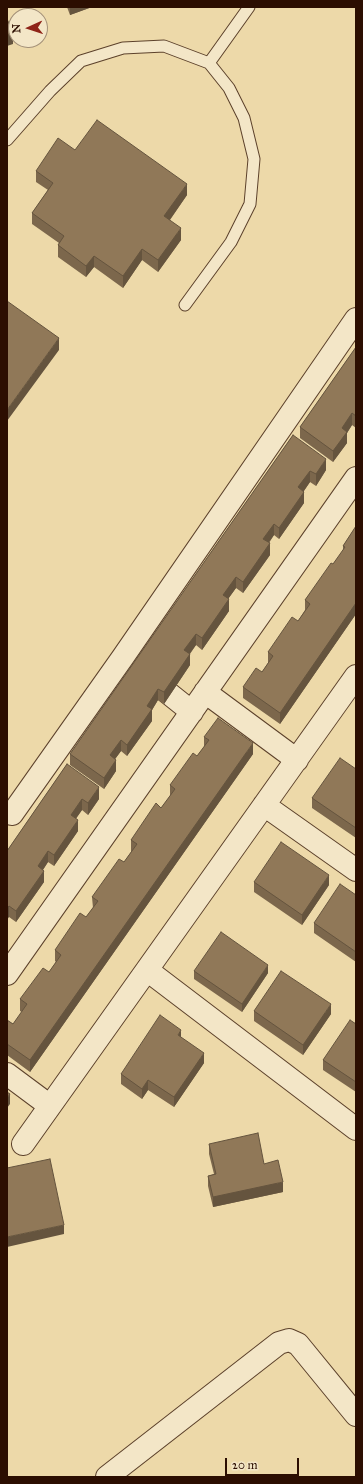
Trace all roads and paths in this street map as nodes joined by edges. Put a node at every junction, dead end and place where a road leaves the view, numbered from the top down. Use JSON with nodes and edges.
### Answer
{"nodes":[{"id":1,"x":250,"y":7,"type":"edge"},
{"id":2,"x":210,"y":63,"type":"junction"},
{"id":3,"x":7,"y":140,"type":"edge"},
{"id":4,"x":186,"y":305,"type":"dead end"},
{"id":5,"x":356,"y":319,"type":"edge"},
{"id":6,"x":356,"y":478,"type":"edge"},
{"id":7,"x":123,"y":657,"type":"junction"},
{"id":8,"x":356,"y":676,"type":"edge"},
{"id":9,"x":205,"y":692,"type":"junction"},
{"id":10,"x":192,"y":712,"type":"junction"},
{"id":11,"x":297,"y":760,"type":"junction"},
{"id":12,"x":264,"y":805,"type":"junction"},
{"id":13,"x":12,"y":814,"type":"dead end"},
{"id":14,"x":356,"y":870,"type":"edge"},
{"id":15,"x":147,"y":970,"type":"junction"},
{"id":16,"x":7,"y":974,"type":"edge"},
{"id":17,"x":7,"y":1074,"type":"edge"},
{"id":18,"x":50,"y":1106,"type":"junction"},
{"id":19,"x":356,"y":1128,"type":"edge"},
{"id":20,"x":23,"y":1144,"type":"dead end"},
{"id":21,"x":356,"y":1415,"type":"edge"},
{"id":22,"x":107,"y":1477,"type":"edge"}],
"edges":[{"from":1,"to":2,"type":"lane"},
{"from":2,"to":3,"type":"lane"},
{"from":2,"to":4,"type":"lane"},
{"from":5,"to":7,"type":"street"},
{"from":6,"to":9,"type":"street"},
{"from":7,"to":10,"type":"street"},
{"from":7,"to":13,"type":"street"},
{"from":8,"to":11,"type":"street"},
{"from":9,"to":10,"type":"street"},
{"from":9,"to":11,"type":"street"},
{"from":10,"to":16,"type":"street"},
{"from":11,"to":12,"type":"street"},
{"from":12,"to":14,"type":"street"},
{"from":12,"to":15,"type":"street"},
{"from":15,"to":18,"type":"street"},
{"from":15,"to":19,"type":"street"},
{"from":17,"to":18,"type":"street"},
{"from":18,"to":20,"type":"street"},
{"from":21,"to":22,"type":"street"}]}
